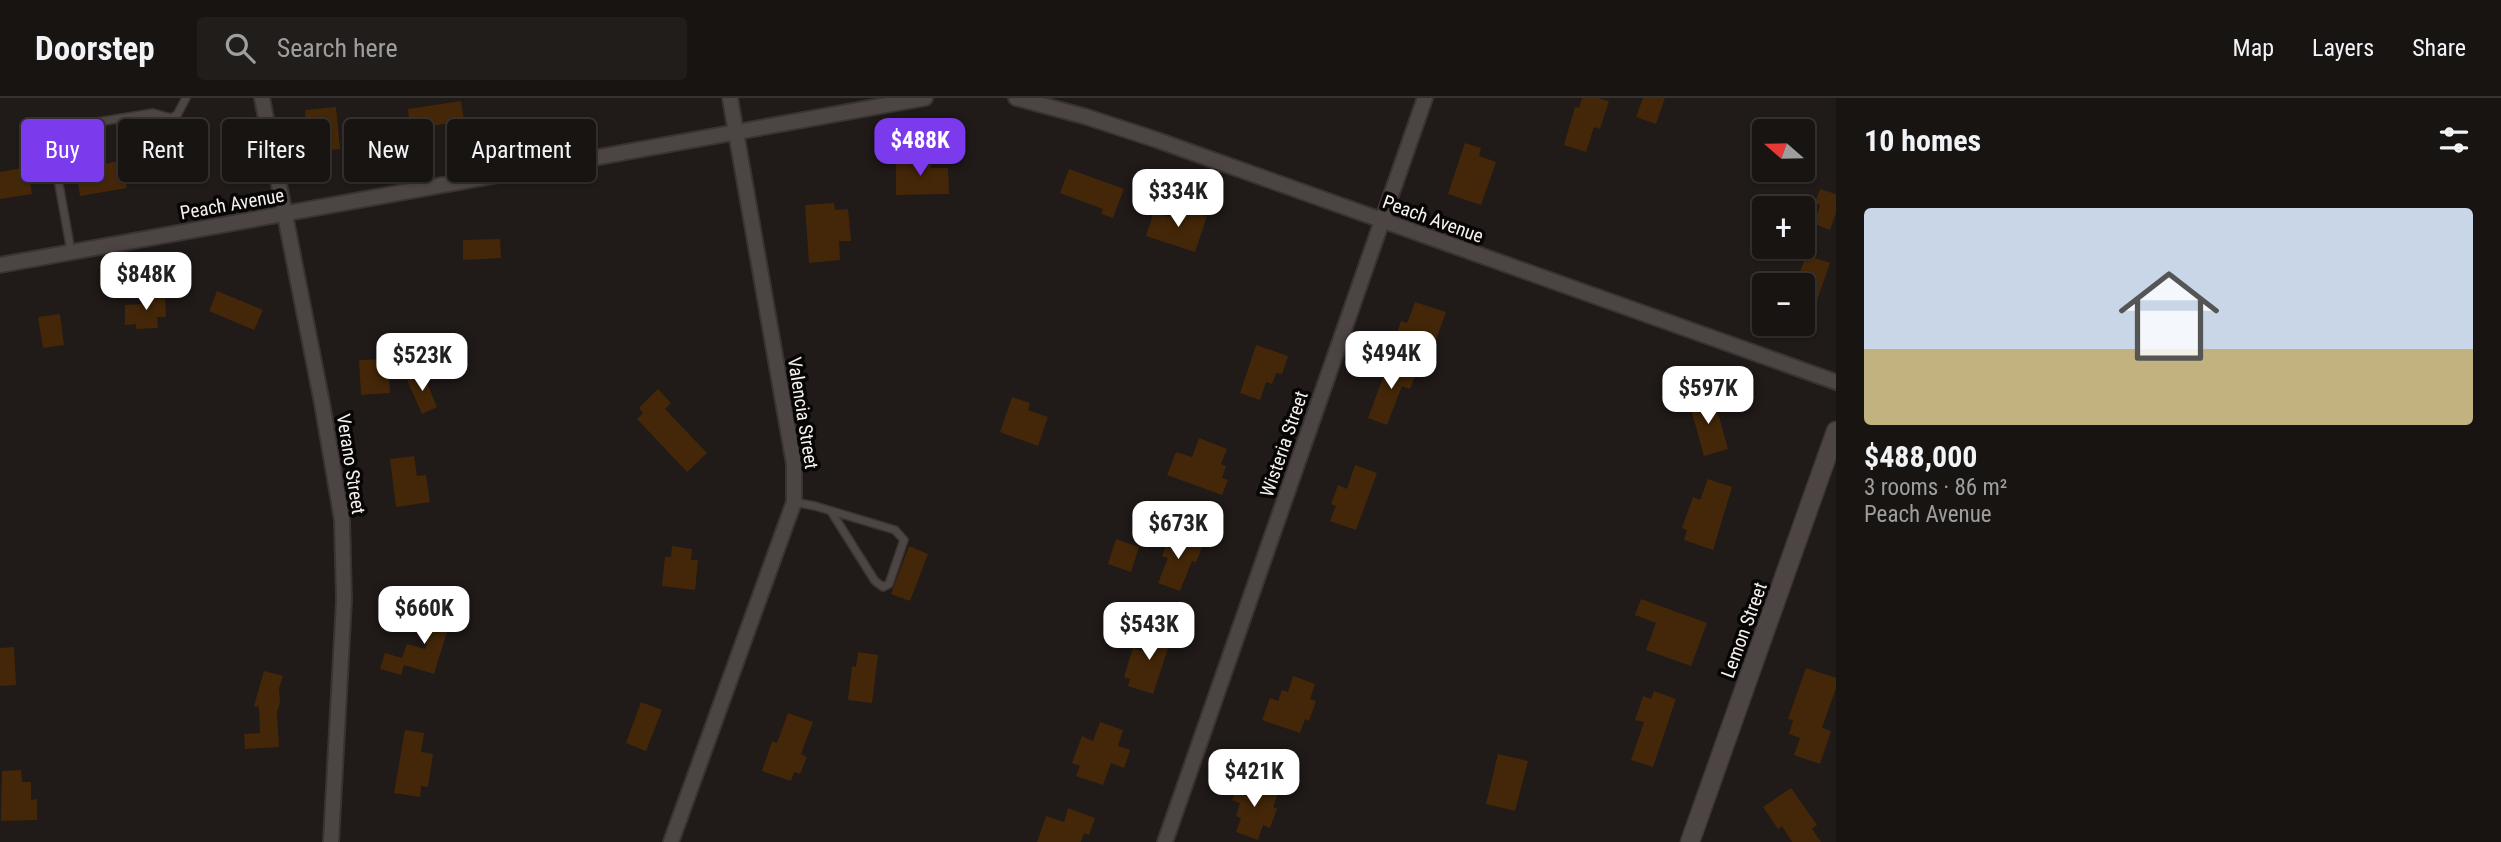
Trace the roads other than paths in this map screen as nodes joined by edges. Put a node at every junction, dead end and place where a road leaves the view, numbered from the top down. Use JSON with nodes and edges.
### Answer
{"nodes":[{"id":1,"x":186,"y":98,"type":"edge"},
{"id":2,"x":262,"y":98,"type":"edge"},
{"id":3,"x":730,"y":98,"type":"edge"},
{"id":4,"x":925,"y":98,"type":"edge"},
{"id":5,"x":1016,"y":98,"type":"edge"},
{"id":6,"x":1425,"y":98,"type":"edge"},
{"id":7,"x":737,"y":133,"type":"junction"},
{"id":8,"x":285,"y":215,"type":"junction"},
{"id":9,"x":1383,"y":221,"type":"junction"},
{"id":10,"x":71,"y":251,"type":"junction"},
{"id":11,"x":0,"y":265,"type":"edge"},
{"id":12,"x":1836,"y":382,"type":"edge"},
{"id":13,"x":1836,"y":431,"type":"edge"},
{"id":14,"x":794,"y":502,"type":"junction"},
{"id":15,"x":832,"y":513,"type":"junction"},
{"id":16,"x":331,"y":842,"type":"edge"},
{"id":17,"x":671,"y":842,"type":"edge"},
{"id":18,"x":1165,"y":842,"type":"edge"},
{"id":19,"x":1690,"y":842,"type":"edge"}],
"edges":[{"from":1,"to":10,"type":"lane"},
{"from":2,"to":8,"type":"street","name":"Verano Street"},
{"from":3,"to":7,"type":"street","name":"Valencia Street"},
{"from":4,"to":7,"type":"street","name":"Peach Avenue"},
{"from":5,"to":9,"type":"street","name":"Peach Avenue"},
{"from":6,"to":9,"type":"street","name":"Wisteria Street"},
{"from":7,"to":8,"type":"street","name":"Peach Avenue"},
{"from":7,"to":14,"type":"street","name":"Valencia Street"},
{"from":8,"to":10,"type":"street","name":"Peach Avenue"},
{"from":8,"to":16,"type":"street","name":"Verano Street"},
{"from":9,"to":12,"type":"street","name":"Peach Avenue"},
{"from":9,"to":18,"type":"street","name":"Wisteria Street"},
{"from":10,"to":11,"type":"street","name":"Peach Avenue"},
{"from":13,"to":19,"type":"street","name":"Lemon Street"},
{"from":14,"to":15,"type":"lane"},
{"from":14,"to":17,"type":"street","name":"Valencia Street"},
{"from":15,"to":15,"type":"lane"}]}
